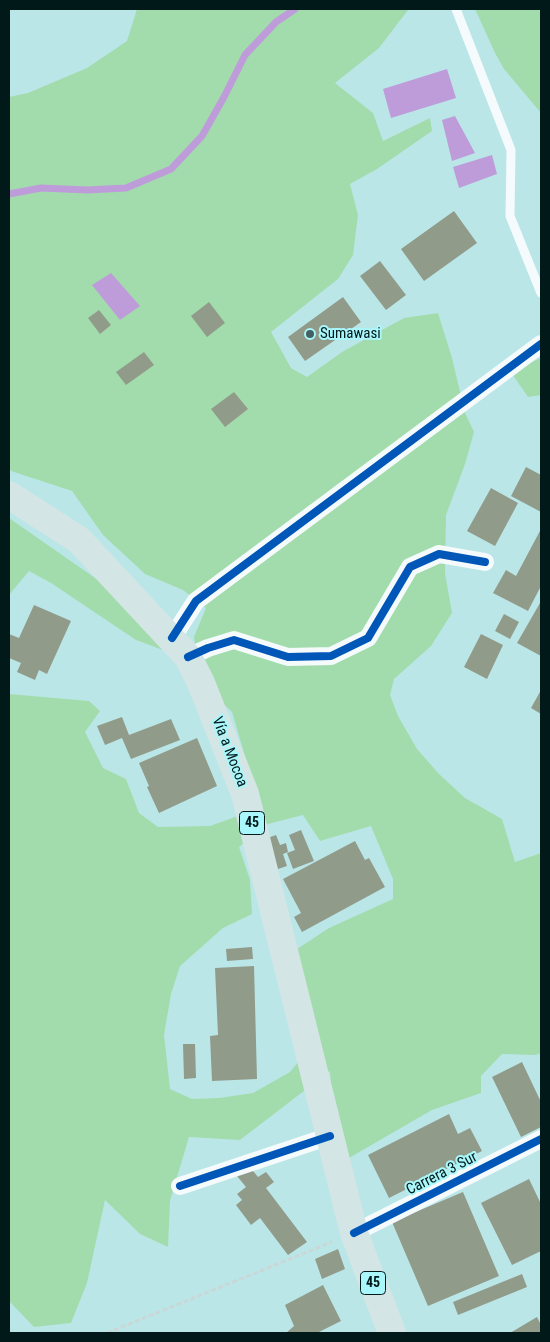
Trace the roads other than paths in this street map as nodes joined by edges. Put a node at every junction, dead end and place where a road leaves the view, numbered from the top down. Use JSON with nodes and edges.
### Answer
{"nodes":[{"id":1,"x":456,"y":9,"type":"edge"},
{"id":2,"x":541,"y":293,"type":"edge"},
{"id":3,"x":541,"y":344,"type":"edge"},
{"id":4,"x":9,"y":495,"type":"edge"},
{"id":5,"x":485,"y":562,"type":"dead end"},
{"id":6,"x":180,"y":647,"type":"junction"},
{"id":7,"x":330,"y":1136,"type":"junction"},
{"id":8,"x":541,"y":1139,"type":"edge"},
{"id":9,"x":180,"y":1186,"type":"dead end"},
{"id":10,"x":354,"y":1233,"type":"junction"},
{"id":11,"x":392,"y":1333,"type":"edge"}],
"edges":[{"from":1,"to":2,"type":"lane"},
{"from":3,"to":6,"type":"street"},
{"from":4,"to":6,"type":"main road","name":"Vía a Mocoa","number":"45"},
{"from":5,"to":6,"type":"street"},
{"from":6,"to":7,"type":"main road","name":"Vía a Mocoa","number":"45"},
{"from":7,"to":9,"type":"street"},
{"from":7,"to":10,"type":"main road","name":"Vía a Mocoa","number":"45"},
{"from":8,"to":10,"type":"street","name":"Carrera 3 Sur"},
{"from":10,"to":11,"type":"main road","number":"45"}]}
